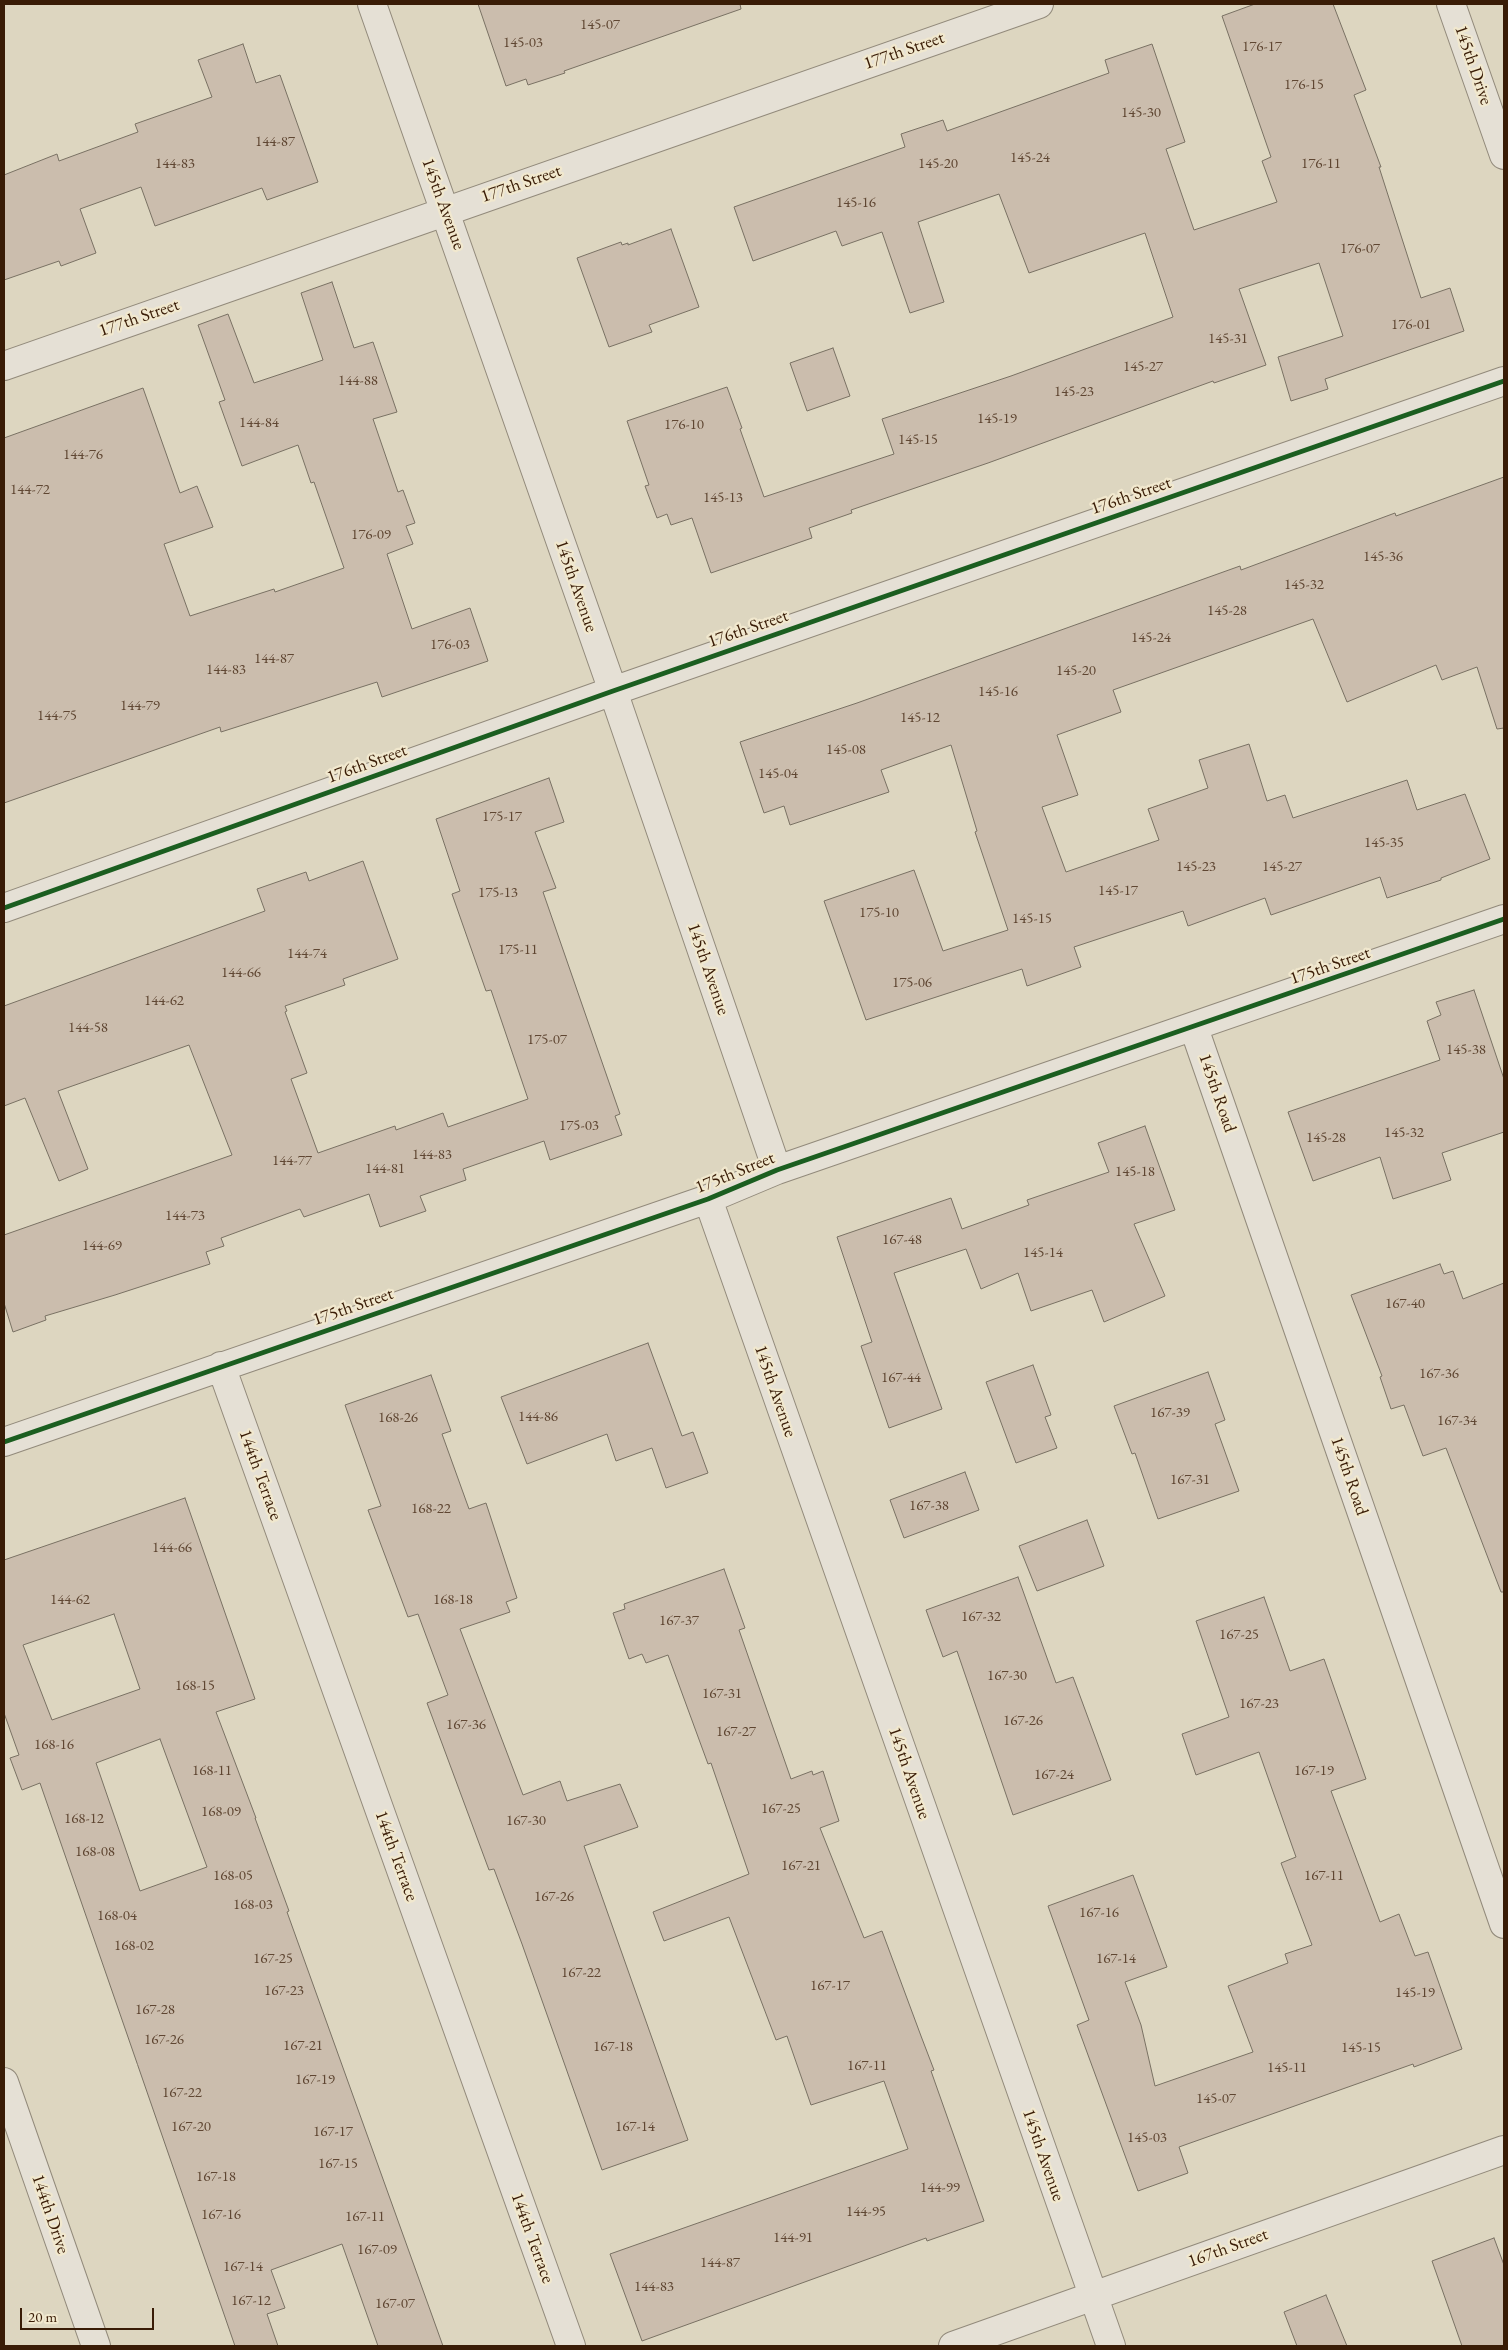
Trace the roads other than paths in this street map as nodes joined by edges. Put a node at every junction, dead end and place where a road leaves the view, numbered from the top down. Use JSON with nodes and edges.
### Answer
{"nodes":[{"id":1,"x":372,"y":4,"type":"edge"},
{"id":2,"x":1039,"y":4,"type":"edge"},
{"id":3,"x":1451,"y":4,"type":"edge"},
{"id":4,"x":1504,"y":155,"type":"edge"},
{"id":5,"x":445,"y":211,"type":"junction"},
{"id":6,"x":4,"y":366,"type":"edge"},
{"id":7,"x":1504,"y":381,"type":"edge"},
{"id":8,"x":613,"y":691,"type":"junction"},
{"id":9,"x":4,"y":908,"type":"edge"},
{"id":10,"x":1504,"y":919,"type":"edge"},
{"id":11,"x":1194,"y":1028,"type":"junction"},
{"id":12,"x":777,"y":1170,"type":"junction"},
{"id":13,"x":708,"y":1199,"type":"junction"},
{"id":14,"x":221,"y":1366,"type":"junction"},
{"id":15,"x":4,"y":1442,"type":"edge"},
{"id":16,"x":1504,"y":1924,"type":"edge"},
{"id":17,"x":6,"y":2098,"type":"edge"},
{"id":18,"x":1504,"y":2150,"type":"edge"},
{"id":19,"x":1092,"y":2296,"type":"junction"},
{"id":20,"x":96,"y":2346,"type":"edge"},
{"id":21,"x":571,"y":2346,"type":"edge"},
{"id":22,"x":952,"y":2346,"type":"edge"},
{"id":23,"x":1111,"y":2346,"type":"edge"}],
"edges":[{"from":1,"to":5,"type":"street","name":"145th Avenue"},
{"from":2,"to":5,"type":"street","name":"177th Street"},
{"from":3,"to":4,"type":"street","name":"145th Drive"},
{"from":5,"to":6,"type":"street","name":"177th Street"},
{"from":5,"to":8,"type":"street","name":"145th Avenue"},
{"from":7,"to":8,"type":"street","name":"176th Street"},
{"from":8,"to":9,"type":"street","name":"176th Street"},
{"from":8,"to":12,"type":"street","name":"145th Avenue"},
{"from":10,"to":11,"type":"street","name":"175th Street"},
{"from":11,"to":12,"type":"street","name":"175th Street"},
{"from":11,"to":16,"type":"street","name":"145th Road"},
{"from":12,"to":13,"type":"street","name":"175th Street"},
{"from":13,"to":14,"type":"street","name":"175th Street"},
{"from":13,"to":19,"type":"street","name":"145th Avenue"},
{"from":14,"to":15,"type":"street","name":"175th Street"},
{"from":14,"to":21,"type":"street","name":"144th Terrace"},
{"from":17,"to":20,"type":"street","name":"144th Drive"},
{"from":18,"to":19,"type":"street","name":"167th Street"},
{"from":19,"to":22,"type":"street","name":"167th Street"},
{"from":19,"to":23,"type":"street","name":"145th Avenue"}]}
